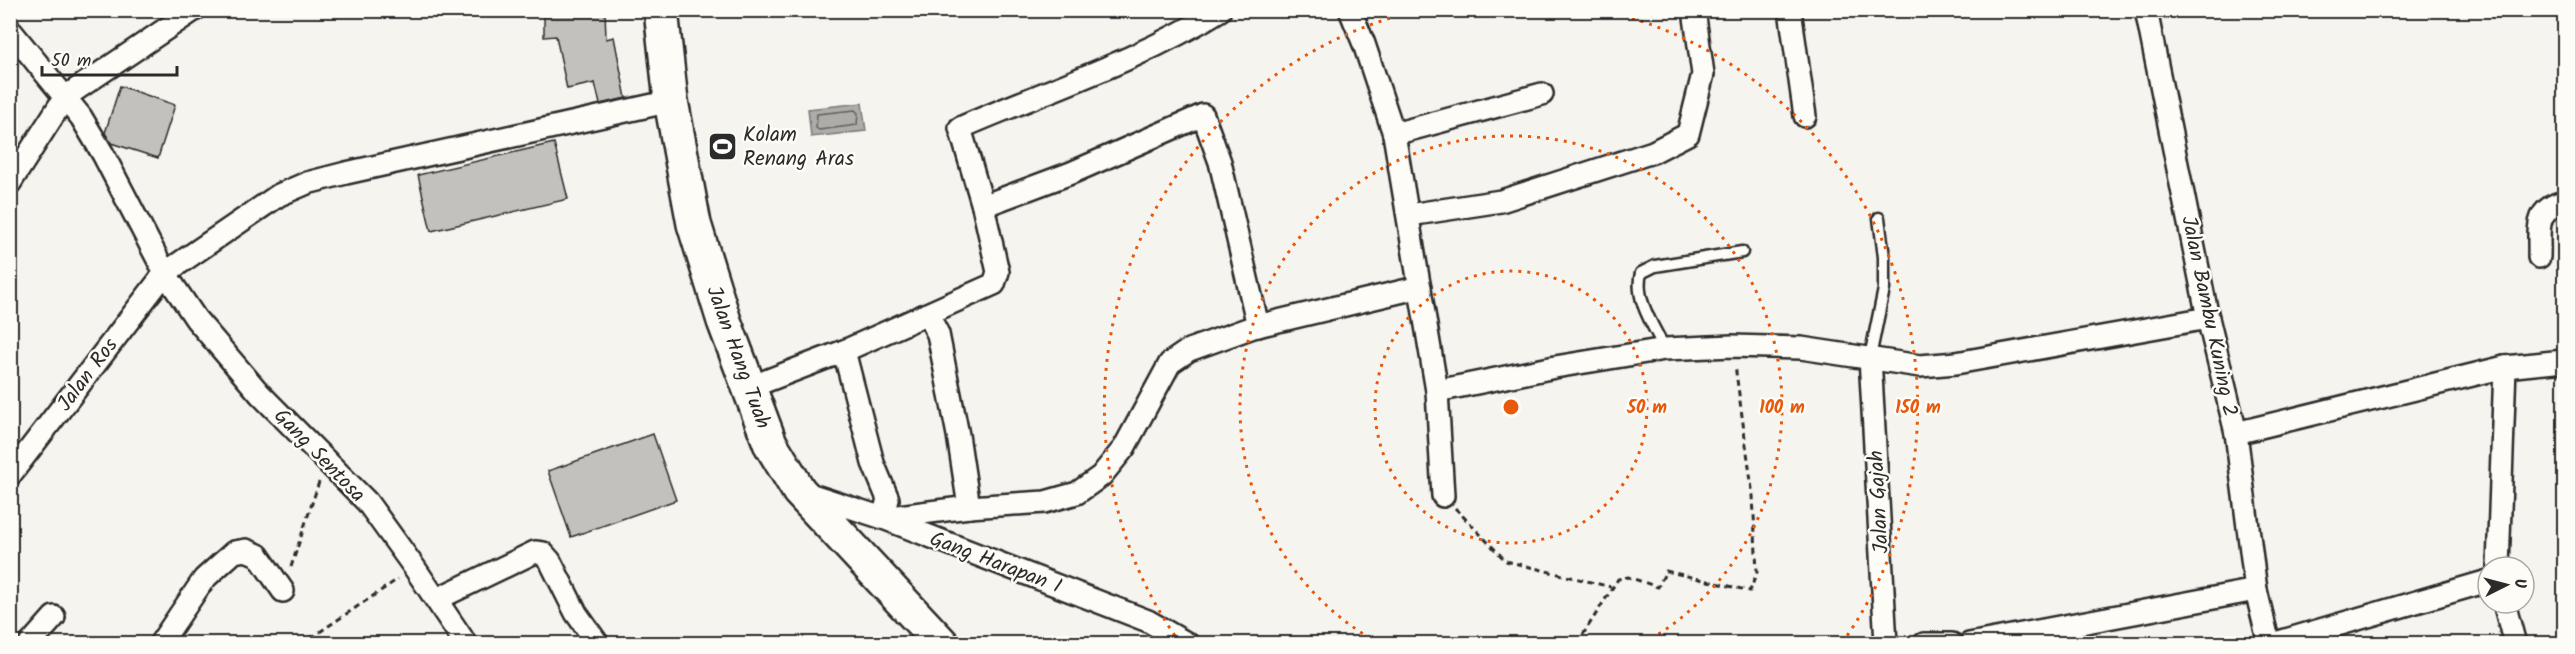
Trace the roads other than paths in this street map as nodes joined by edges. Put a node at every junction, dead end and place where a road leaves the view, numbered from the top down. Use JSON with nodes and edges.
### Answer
{"nodes":[{"id":1,"x":194,"y":10,"type":"edge"},
{"id":2,"x":661,"y":10,"type":"edge"},
{"id":3,"x":1220,"y":10,"type":"edge"},
{"id":4,"x":1350,"y":10,"type":"edge"},
{"id":5,"x":1694,"y":10,"type":"edge"},
{"id":6,"x":1790,"y":10,"type":"edge"},
{"id":7,"x":2146,"y":10,"type":"edge"},
{"id":8,"x":10,"y":30,"type":"edge"},
{"id":9,"x":1542,"y":94,"type":"dead end"},
{"id":10,"x":65,"y":97,"type":"junction"},
{"id":11,"x":671,"y":101,"type":"junction"},
{"id":12,"x":1804,"y":116,"type":"dead end"},
{"id":13,"x":1394,"y":134,"type":"junction"},
{"id":14,"x":10,"y":183,"type":"edge"},
{"id":15,"x":2565,"y":202,"type":"edge"},
{"id":16,"x":983,"y":207,"type":"junction"},
{"id":17,"x":1409,"y":215,"type":"junction"},
{"id":18,"x":1879,"y":218,"type":"dead end"},
{"id":19,"x":1742,"y":252,"type":"dead end"},
{"id":20,"x":2539,"y":257,"type":"dead end"},
{"id":21,"x":165,"y":273,"type":"junction"},
{"id":22,"x":1420,"y":287,"type":"junction"},
{"id":23,"x":927,"y":315,"type":"junction"},
{"id":24,"x":2208,"y":318,"type":"junction"},
{"id":25,"x":1258,"y":326,"type":"junction"},
{"id":26,"x":1665,"y":349,"type":"junction"},
{"id":27,"x":844,"y":351,"type":"junction"},
{"id":28,"x":1870,"y":357,"type":"junction"},
{"id":29,"x":2565,"y":361,"type":"edge"},
{"id":30,"x":2505,"y":367,"type":"junction"},
{"id":31,"x":748,"y":388,"type":"junction"},
{"id":32,"x":1437,"y":392,"type":"junction"},
{"id":33,"x":2236,"y":433,"type":"junction"},
{"id":34,"x":10,"y":475,"type":"edge"},
{"id":35,"x":799,"y":491,"type":"junction"},
{"id":36,"x":1443,"y":496,"type":"road end"},
{"id":37,"x":969,"y":507,"type":"junction"},
{"id":38,"x":883,"y":518,"type":"junction"},
{"id":39,"x":2498,"y":555,"type":"edge"},
{"id":40,"x":2476,"y":584,"type":"edge"},
{"id":41,"x":2256,"y":590,"type":"junction"},
{"id":42,"x":283,"y":591,"type":"road end"},
{"id":43,"x":436,"y":599,"type":"junction"},
{"id":44,"x":2508,"y":615,"type":"edge"},
{"id":45,"x":54,"y":617,"type":"dead end"},
{"id":46,"x":30,"y":644,"type":"edge"},
{"id":47,"x":160,"y":644,"type":"edge"},
{"id":48,"x":466,"y":644,"type":"edge"},
{"id":49,"x":598,"y":644,"type":"edge"},
{"id":50,"x":942,"y":644,"type":"edge"},
{"id":51,"x":1188,"y":644,"type":"edge"},
{"id":52,"x":1886,"y":644,"type":"edge"},
{"id":53,"x":1924,"y":644,"type":"edge"},
{"id":54,"x":1952,"y":644,"type":"edge"},
{"id":55,"x":1969,"y":644,"type":"edge"},
{"id":56,"x":2270,"y":644,"type":"edge"},
{"id":57,"x":2515,"y":644,"type":"edge"}],
"edges":[{"from":1,"to":10,"type":"street"},
{"from":2,"to":11,"type":"main road","name":"Jalan Hang Tuah"},
{"from":3,"to":16,"type":"street"},
{"from":4,"to":13,"type":"street"},
{"from":5,"to":17,"type":"street"},
{"from":6,"to":12,"type":"street"},
{"from":7,"to":24,"type":"street","name":"Jalan Bambu Kuning 2"},
{"from":8,"to":10,"type":"street","name":"Gang Sentosa"},
{"from":9,"to":13,"type":"street"},
{"from":10,"to":14,"type":"street"},
{"from":10,"to":21,"type":"street","name":"Gang Sentosa"},
{"from":11,"to":21,"type":"street","name":"Jalan Ros"},
{"from":11,"to":31,"type":"main road","name":"Jalan Hang Tuah"},
{"from":13,"to":17,"type":"street"},
{"from":15,"to":20,"type":"street"},
{"from":16,"to":23,"type":"street"},
{"from":16,"to":25,"type":"street"},
{"from":17,"to":22,"type":"street"},
{"from":18,"to":28,"type":"lane","name":"Jalan Gajah"},
{"from":19,"to":26,"type":"lane"},
{"from":21,"to":34,"type":"street","name":"Jalan Ros"},
{"from":21,"to":43,"type":"street","name":"Gang Sentosa"},
{"from":22,"to":25,"type":"street"},
{"from":22,"to":32,"type":"street"},
{"from":23,"to":27,"type":"street"},
{"from":23,"to":37,"type":"street"},
{"from":24,"to":28,"type":"street"},
{"from":24,"to":33,"type":"street","name":"Jalan Bambu Kuning 2"},
{"from":25,"to":37,"type":"street"},
{"from":26,"to":28,"type":"street"},
{"from":26,"to":32,"type":"street"},
{"from":27,"to":31,"type":"street"},
{"from":27,"to":38,"type":"street"},
{"from":28,"to":52,"type":"street","name":"Jalan Gajah"},
{"from":29,"to":30,"type":"street","name":"Jalan Bambu Kuning 2"},
{"from":30,"to":33,"type":"street","name":"Jalan Bambu Kuning 2"},
{"from":30,"to":39,"type":"street"},
{"from":31,"to":35,"type":"main road","name":"Jalan Hang Tuah"},
{"from":32,"to":36,"type":"street"},
{"from":33,"to":41,"type":"street"},
{"from":35,"to":38,"type":"street","name":"Gang Harapan I"},
{"from":35,"to":50,"type":"main road","name":"Jalan Hang Tuah"},
{"from":37,"to":38,"type":"street"},
{"from":38,"to":51,"type":"street","name":"Gang Harapan I"},
{"from":40,"to":56,"type":"street"},
{"from":41,"to":55,"type":"street"},
{"from":41,"to":56,"type":"street"},
{"from":42,"to":47,"type":"street"},
{"from":43,"to":48,"type":"street","name":"Gang Sentosa"},
{"from":43,"to":49,"type":"street"},
{"from":44,"to":57,"type":"street"},
{"from":45,"to":46,"type":"street"},
{"from":53,"to":54,"type":"street"}]}
